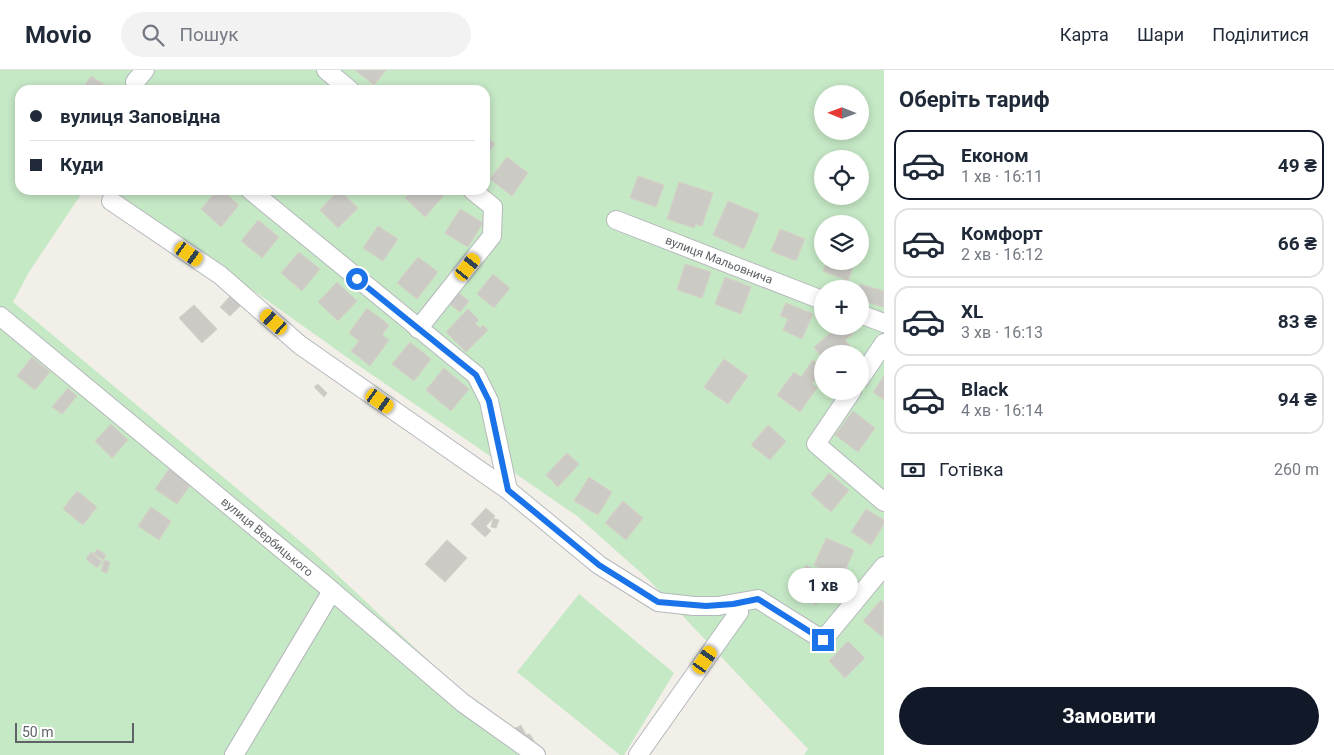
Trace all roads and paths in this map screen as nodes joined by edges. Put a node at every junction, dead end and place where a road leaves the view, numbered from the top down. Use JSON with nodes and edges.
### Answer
{"nodes":[{"id":1,"x":145,"y":70,"type":"edge"},
{"id":2,"x":326,"y":70,"type":"edge"},
{"id":3,"x":135,"y":85,"type":"edge"},
{"id":4,"x":344,"y":85,"type":"edge"},
{"id":5,"x":256,"y":195,"type":"edge"},
{"id":6,"x":478,"y":195,"type":"edge"},
{"id":7,"x":112,"y":200,"type":"dead end"},
{"id":8,"x":616,"y":220,"type":"dead end"},
{"id":9,"x":814,"y":297,"type":"edge"},
{"id":10,"x":0,"y":316,"type":"edge"},
{"id":11,"x":869,"y":317,"type":"edge"},
{"id":12,"x":884,"y":323,"type":"edge"},
{"id":13,"x":418,"y":329,"type":"junction"},
{"id":14,"x":884,"y":343,"type":"edge"},
{"id":15,"x":869,"y":366,"type":"edge"},
{"id":16,"x":846,"y":400,"type":"edge"},
{"id":17,"x":508,"y":490,"type":"junction"},
{"id":18,"x":884,"y":502,"type":"edge"},
{"id":19,"x":884,"y":566,"type":"edge"},
{"id":20,"x":332,"y":591,"type":"junction"},
{"id":21,"x":733,"y":604,"type":"junction"},
{"id":22,"x":234,"y":755,"type":"edge"},
{"id":23,"x":536,"y":755,"type":"edge"},
{"id":24,"x":638,"y":755,"type":"edge"}],
"edges":[{"from":1,"to":3,"type":"street"},
{"from":2,"to":4,"type":"street"},
{"from":5,"to":13,"type":"street"},
{"from":6,"to":13,"type":"street"},
{"from":7,"to":17,"type":"street"},
{"from":8,"to":9,"type":"street","name":"вулиця Мальовнича"},
{"from":10,"to":20,"type":"street","name":"вулиця Вербицького"},
{"from":11,"to":12,"type":"street"},
{"from":13,"to":17,"type":"street"},
{"from":14,"to":15,"type":"street"},
{"from":16,"to":18,"type":"street"},
{"from":17,"to":21,"type":"street"},
{"from":19,"to":21,"type":"street"},
{"from":20,"to":22,"type":"street"},
{"from":20,"to":23,"type":"street","name":"вулиця Вербицького"},
{"from":21,"to":24,"type":"street"}]}
